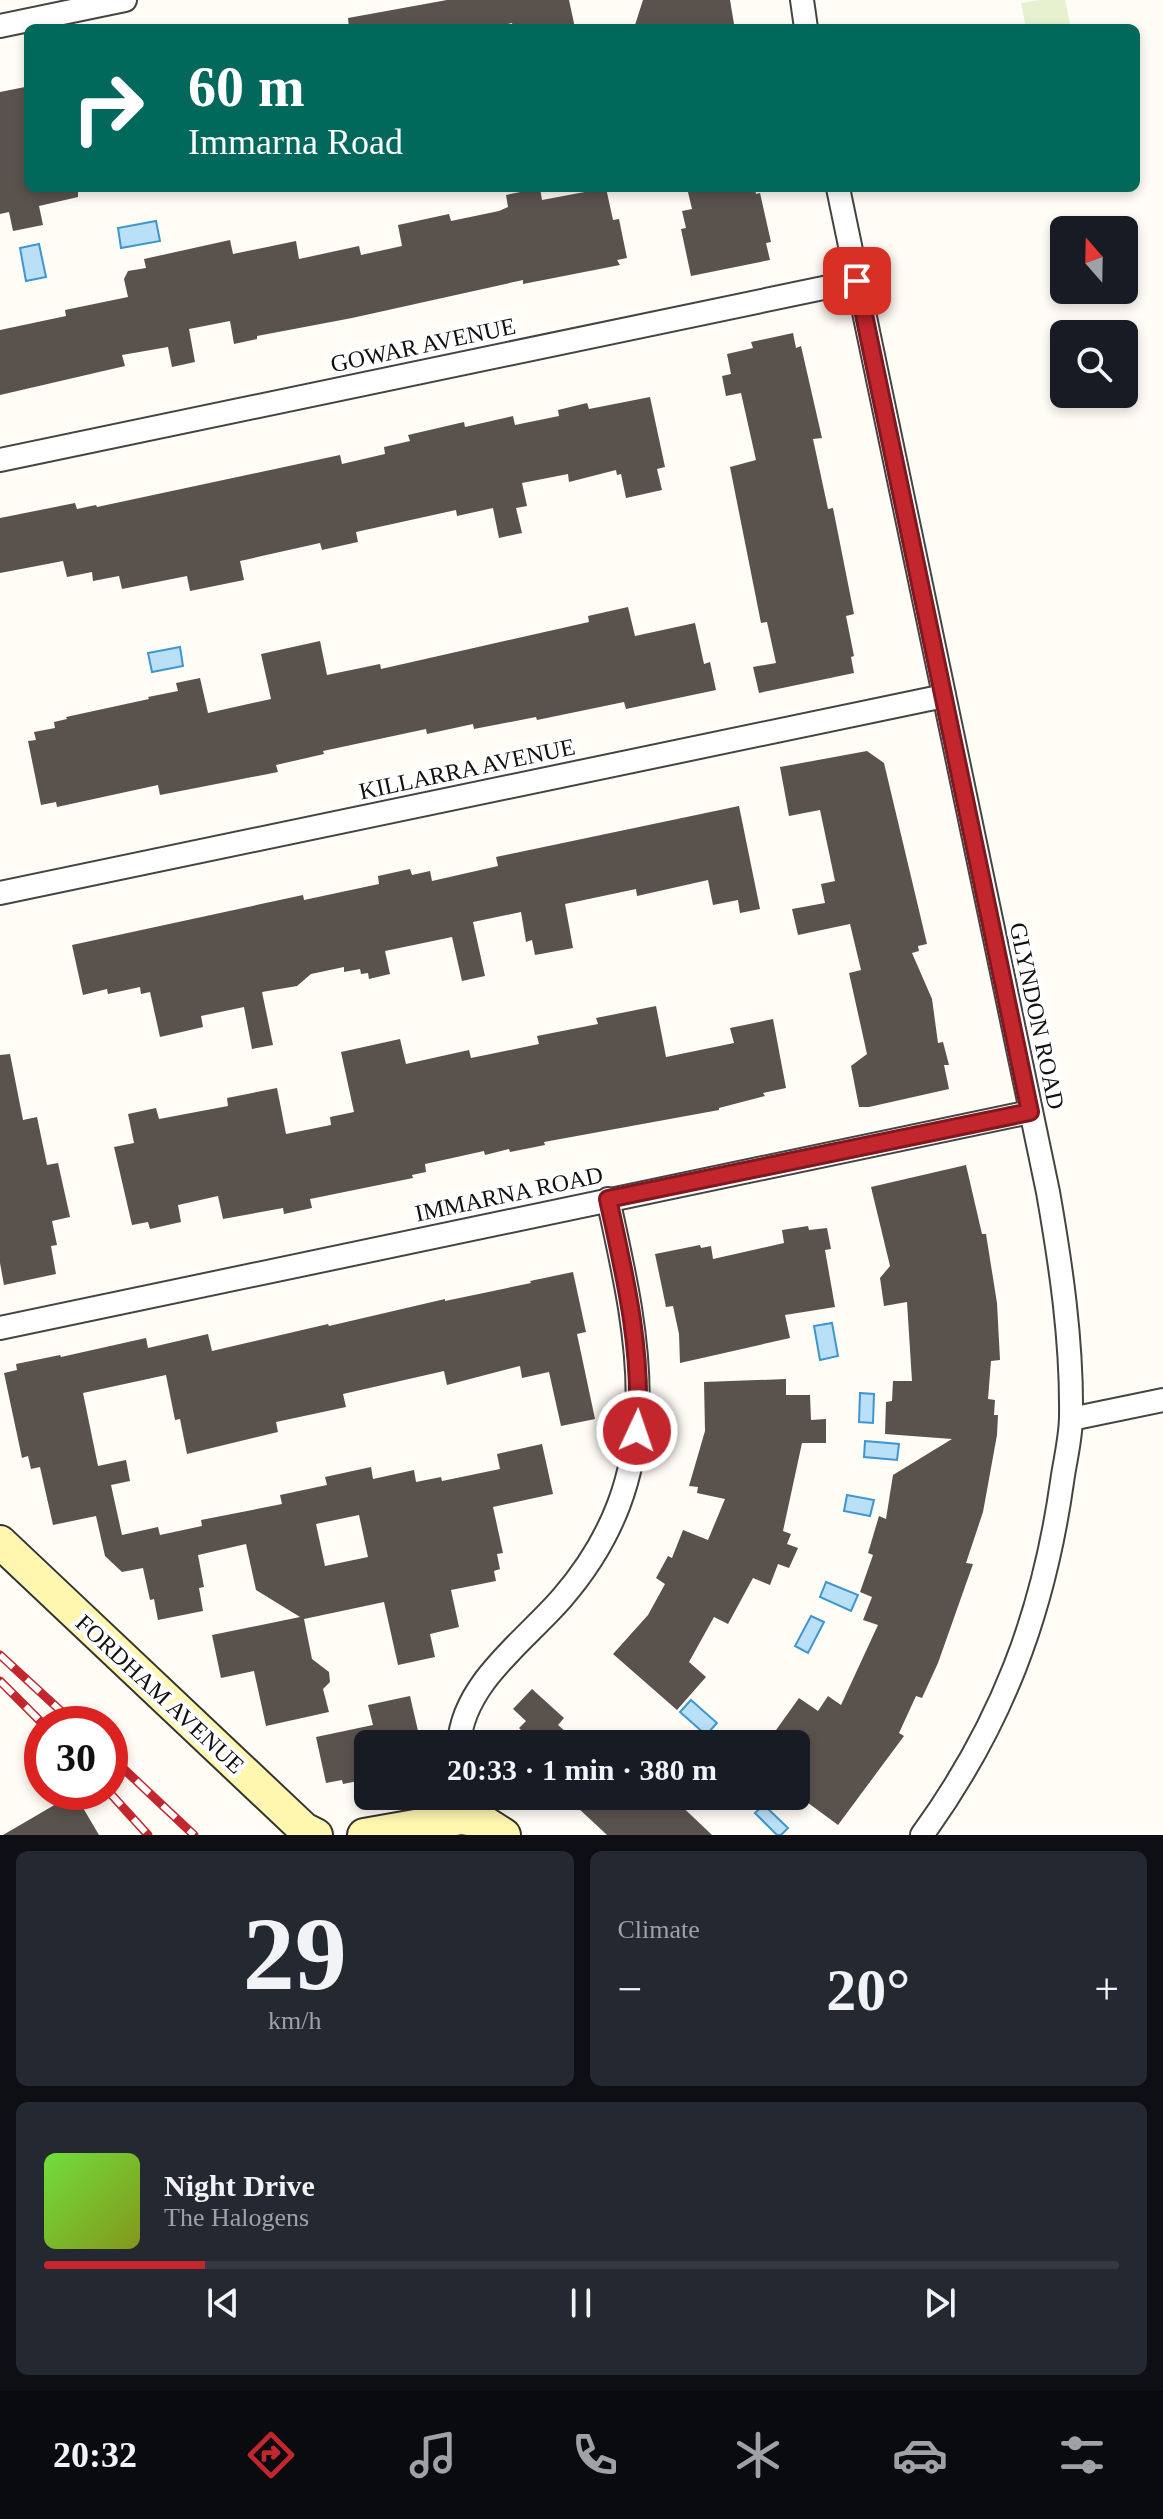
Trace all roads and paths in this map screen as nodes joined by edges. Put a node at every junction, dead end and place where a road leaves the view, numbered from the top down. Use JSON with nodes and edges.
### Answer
{"nodes":[{"id":1,"x":125,"y":0,"type":"edge"},
{"id":2,"x":802,"y":0,"type":"edge"},
{"id":3,"x":805,"y":24,"type":"edge"},
{"id":4,"x":0,"y":26,"type":"edge"},
{"id":5,"x":839,"y":192,"type":"edge"},
{"id":6,"x":857,"y":281,"type":"junction"},
{"id":7,"x":0,"y":460,"type":"edge"},
{"id":8,"x":944,"y":696,"type":"junction"},
{"id":9,"x":0,"y":893,"type":"edge"},
{"id":10,"x":1030,"y":1112,"type":"junction"},
{"id":11,"x":608,"y":1199,"type":"junction"},
{"id":12,"x":0,"y":1328,"type":"edge"},
{"id":13,"x":1163,"y":1400,"type":"edge"},
{"id":14,"x":1071,"y":1419,"type":"junction"},
{"id":15,"x":2,"y":1546,"type":"edge"},
{"id":16,"x":462,"y":1730,"type":"edge"},
{"id":17,"x":458,"y":1810,"type":"edge"},
{"id":18,"x":473,"y":1810,"type":"edge"},
{"id":19,"x":316,"y":1835,"type":"edge"},
{"id":20,"x":364,"y":1835,"type":"edge"},
{"id":21,"x":504,"y":1835,"type":"edge"},
{"id":22,"x":922,"y":1835,"type":"edge"}],
"edges":[{"from":1,"to":4,"type":"street"},
{"from":2,"to":3,"type":"street"},
{"from":5,"to":6,"type":"street","name":"GLYNDON ROAD"},
{"from":6,"to":7,"type":"street","name":"GOWAR AVENUE"},
{"from":6,"to":8,"type":"street","name":"GLYNDON ROAD"},
{"from":8,"to":9,"type":"street","name":"KILLARRA AVENUE"},
{"from":8,"to":10,"type":"street","name":"GLYNDON ROAD"},
{"from":10,"to":11,"type":"street","name":"IMMARNA ROAD"},
{"from":10,"to":14,"type":"street","name":"GLYNDON ROAD"},
{"from":11,"to":12,"type":"street","name":"IMMARNA ROAD"},
{"from":11,"to":16,"type":"street"},
{"from":13,"to":14,"type":"street"},
{"from":14,"to":22,"type":"street","name":"GLYNDON ROAD"},
{"from":15,"to":19,"type":"street","name":"FORDHAM AVENUE"},
{"from":17,"to":20,"type":"street"},
{"from":18,"to":21,"type":"street"}]}
